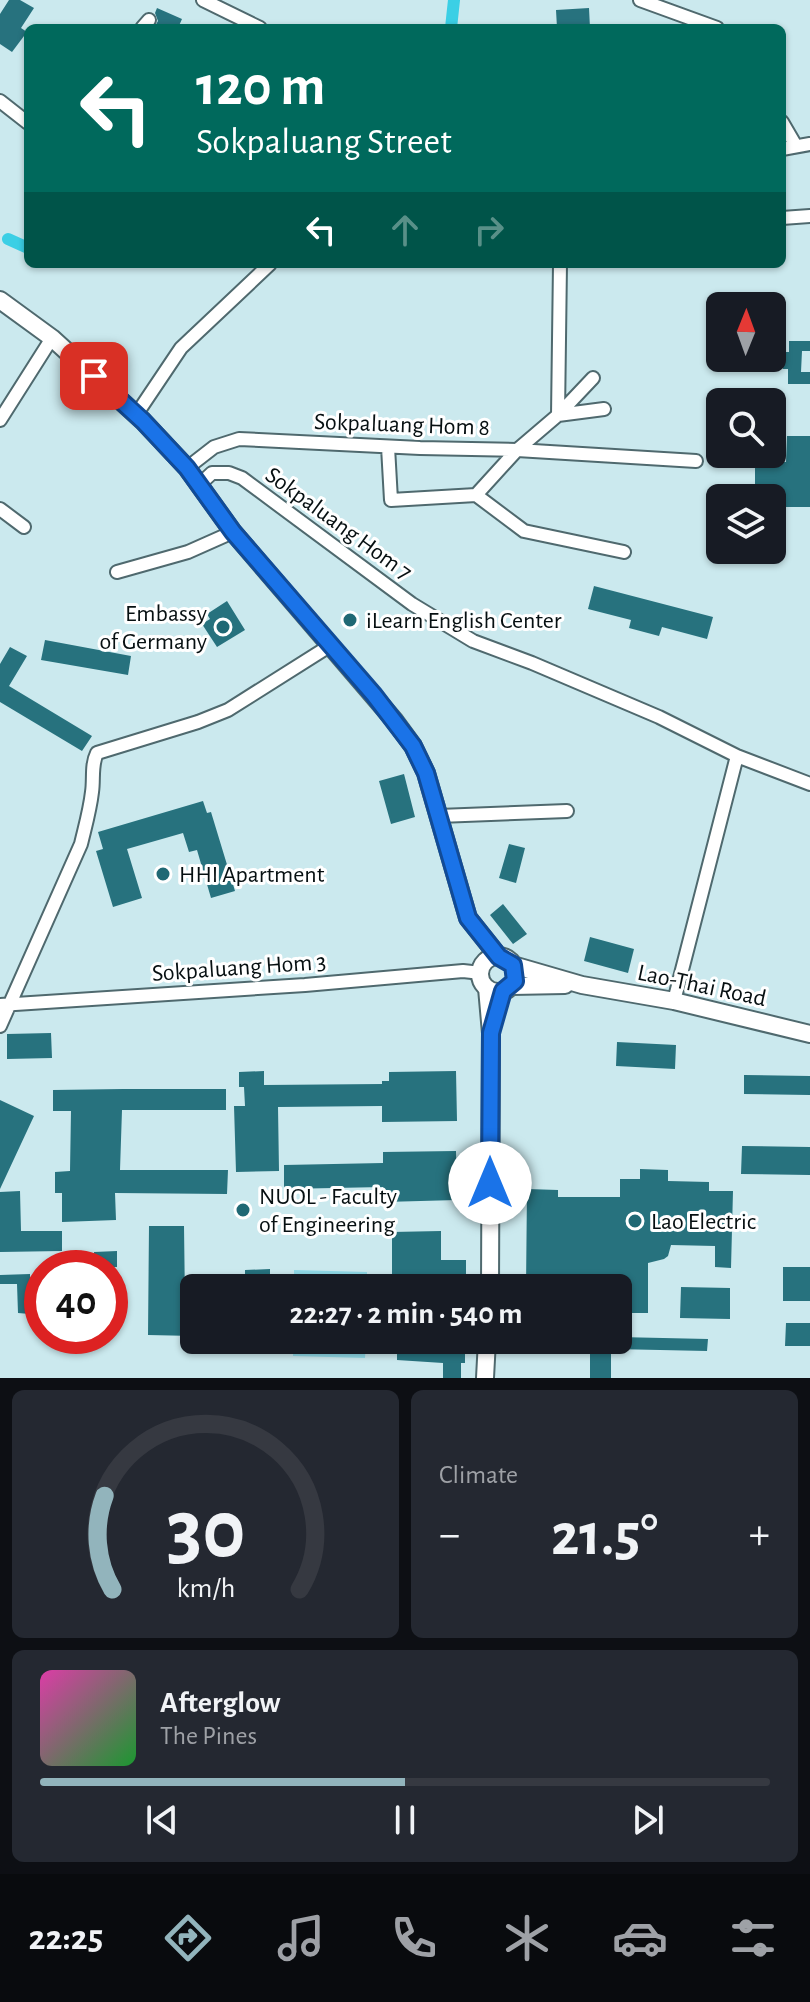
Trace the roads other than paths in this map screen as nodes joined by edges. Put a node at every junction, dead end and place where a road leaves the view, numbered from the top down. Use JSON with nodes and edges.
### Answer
{"nodes":[{"id":1,"x":203,"y":0,"type":"edge"},
{"id":2,"x":640,"y":0,"type":"edge"},
{"id":3,"x":252,"y":24,"type":"edge"},
{"id":4,"x":706,"y":24,"type":"edge"},
{"id":5,"x":0,"y":101,"type":"edge"},
{"id":6,"x":24,"y":120,"type":"edge"},
{"id":7,"x":786,"y":129,"type":"edge"},
{"id":8,"x":810,"y":144,"type":"edge"},
{"id":9,"x":796,"y":146,"type":"junction"},
{"id":10,"x":786,"y":148,"type":"edge"},
{"id":11,"x":810,"y":216,"type":"edge"},
{"id":12,"x":786,"y":218,"type":"edge"},
{"id":13,"x":266,"y":268,"type":"edge"},
{"id":14,"x":560,"y":268,"type":"edge"},
{"id":15,"x":0,"y":300,"type":"edge"},
{"id":16,"x":52,"y":338,"type":"junction"},
{"id":17,"x":593,"y":378,"type":"dead end"},
{"id":18,"x":604,"y":409,"type":"dead end"},
{"id":19,"x":136,"y":415,"type":"junction"},
{"id":20,"x":558,"y":415,"type":"junction"},
{"id":21,"x":0,"y":420,"type":"edge"},
{"id":22,"x":388,"y":447,"type":"junction"},
{"id":23,"x":517,"y":450,"type":"junction"},
{"id":24,"x":696,"y":461,"type":"dead end"},
{"id":25,"x":187,"y":468,"type":"junction"},
{"id":26,"x":198,"y":486,"type":"junction"},
{"id":27,"x":476,"y":495,"type":"junction"},
{"id":28,"x":0,"y":509,"type":"edge"},
{"id":29,"x":24,"y":527,"type":"dead end"},
{"id":30,"x":233,"y":532,"type":"junction"},
{"id":31,"x":624,"y":552,"type":"dead end"},
{"id":32,"x":117,"y":572,"type":"dead end"},
{"id":33,"x":331,"y":645,"type":"junction"},
{"id":34,"x":737,"y":756,"type":"junction"},
{"id":35,"x":810,"y":784,"type":"edge"},
{"id":36,"x":567,"y":811,"type":"dead end"},
{"id":37,"x":439,"y":816,"type":"junction"},
{"id":38,"x":468,"y":918,"type":"junction"},
{"id":39,"x":506,"y":961,"type":"junction"},
{"id":40,"x":493,"y":981,"type":"junction"},
{"id":41,"x":582,"y":985,"type":"junction"},
{"id":42,"x":674,"y":1001,"type":"junction"},
{"id":43,"x":5,"y":1005,"type":"edge"},
{"id":44,"x":0,"y":1026,"type":"edge"},
{"id":45,"x":810,"y":1034,"type":"edge"},
{"id":46,"x":490,"y":1274,"type":"edge"},
{"id":47,"x":486,"y":1354,"type":"edge"},
{"id":48,"x":485,"y":1378,"type":"edge"}],
"edges":[{"from":1,"to":3,"type":"street"},
{"from":2,"to":4,"type":"street"},
{"from":5,"to":6,"type":"street"},
{"from":7,"to":9,"type":"street"},
{"from":8,"to":9,"type":"street"},
{"from":9,"to":10,"type":"street"},
{"from":11,"to":12,"type":"street"},
{"from":13,"to":19,"type":"street"},
{"from":14,"to":20,"type":"street"},
{"from":15,"to":16,"type":"street"},
{"from":16,"to":19,"type":"street"},
{"from":16,"to":21,"type":"street"},
{"from":17,"to":20,"type":"street","name":"Sokpaluang Hom 8"},
{"from":18,"to":20,"type":"street"},
{"from":19,"to":25,"type":"street"},
{"from":20,"to":23,"type":"street","name":"Sokpaluang Hom 8"},
{"from":22,"to":23,"type":"street","name":"Sokpaluang Hom 8"},
{"from":22,"to":25,"type":"street","name":"Sokpaluang Hom 8"},
{"from":22,"to":27,"type":"street"},
{"from":23,"to":24,"type":"street"},
{"from":23,"to":27,"type":"street"},
{"from":25,"to":26,"type":"street"},
{"from":26,"to":30,"type":"street"},
{"from":26,"to":34,"type":"street","name":"Sokpaluang Hom 7"},
{"from":27,"to":31,"type":"street"},
{"from":28,"to":29,"type":"street"},
{"from":30,"to":32,"type":"street"},
{"from":30,"to":33,"type":"street"},
{"from":33,"to":37,"type":"street"},
{"from":33,"to":43,"type":"street"},
{"from":34,"to":35,"type":"street"},
{"from":34,"to":42,"type":"street"},
{"from":36,"to":37,"type":"street"},
{"from":37,"to":38,"type":"street"},
{"from":38,"to":39,"type":"street"},
{"from":38,"to":40,"type":"street"},
{"from":39,"to":40,"type":"street"},
{"from":39,"to":40,"type":"street"},
{"from":39,"to":41,"type":"street","name":"Lao-Thai Road"},
{"from":40,"to":41,"type":"street","name":"Lao-Thai Road"},
{"from":40,"to":43,"type":"street","name":"Sokpaluang Hom 3"},
{"from":40,"to":46,"type":"street"},
{"from":41,"to":42,"type":"street","name":"Lao-Thai Road"},
{"from":42,"to":45,"type":"street","name":"Lao-Thai Road"},
{"from":43,"to":44,"type":"street"},
{"from":47,"to":48,"type":"street"}]}
